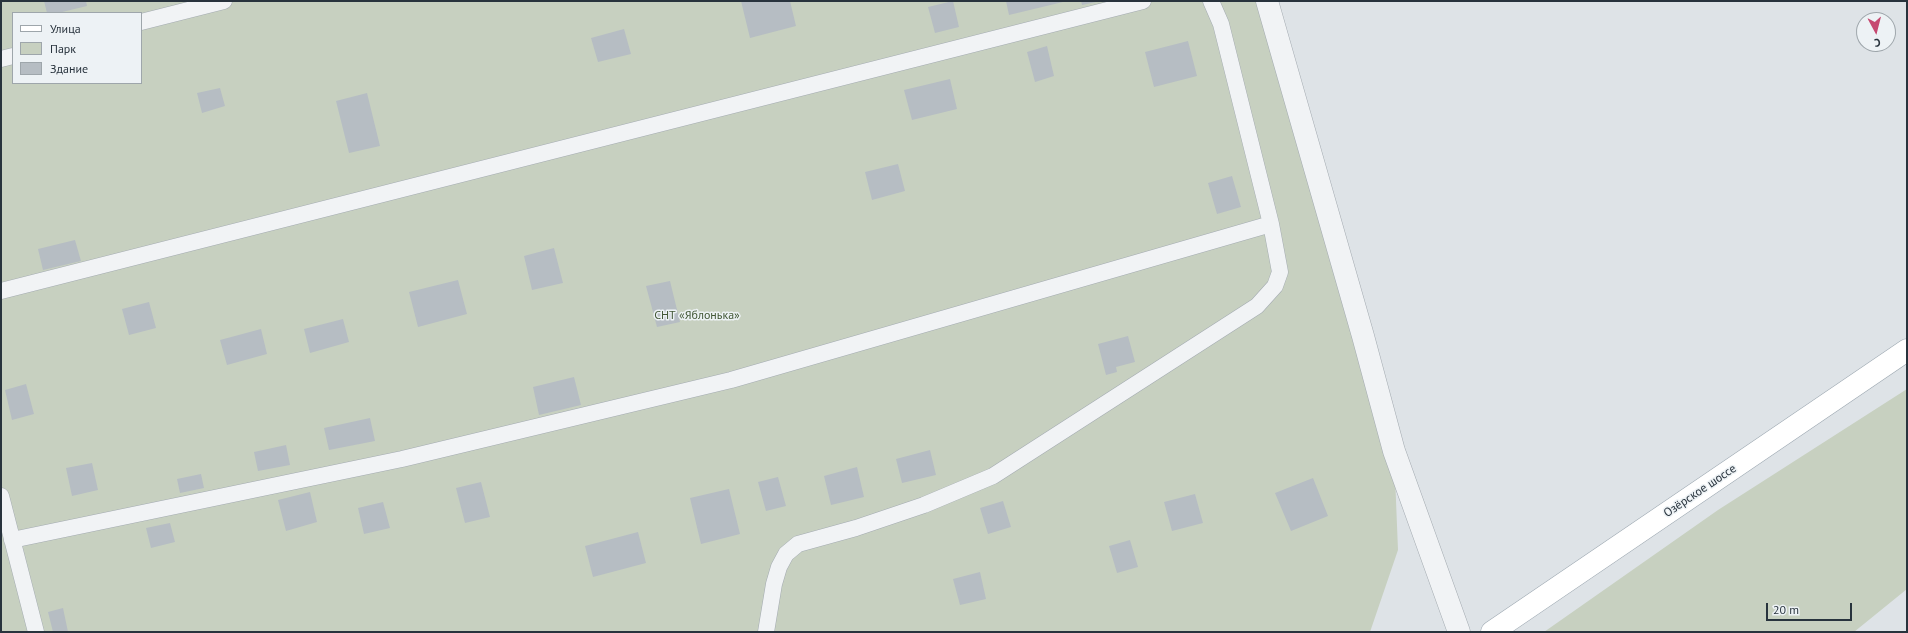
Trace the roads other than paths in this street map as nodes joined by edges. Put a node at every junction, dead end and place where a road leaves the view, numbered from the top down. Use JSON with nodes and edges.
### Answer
{"nodes":[{"id":1,"x":224,"y":1,"type":"edge"},
{"id":2,"x":1143,"y":1,"type":"edge"},
{"id":3,"x":1212,"y":1,"type":"edge"},
{"id":4,"x":1267,"y":1,"type":"edge"},
{"id":5,"x":142,"y":22,"type":"edge"},
{"id":6,"x":12,"y":56,"type":"edge"},
{"id":7,"x":1,"y":59,"type":"edge"},
{"id":8,"x":1271,"y":224,"type":"junction"},
{"id":9,"x":1,"y":291,"type":"edge"},
{"id":10,"x":1907,"y":350,"type":"edge"},
{"id":11,"x":1,"y":496,"type":"edge"},
{"id":12,"x":12,"y":540,"type":"junction"},
{"id":13,"x":36,"y":632,"type":"edge"},
{"id":14,"x":766,"y":632,"type":"edge"},
{"id":15,"x":1459,"y":632,"type":"edge"},
{"id":16,"x":1492,"y":632,"type":"edge"}],
"edges":[{"from":1,"to":5,"type":"lane"},
{"from":2,"to":9,"type":"lane"},
{"from":3,"to":8,"type":"lane"},
{"from":4,"to":15,"type":"street"},
{"from":6,"to":7,"type":"lane"},
{"from":8,"to":12,"type":"lane"},
{"from":8,"to":14,"type":"lane"},
{"from":10,"to":16,"type":"main road","name":"Озёрское шоссе"},
{"from":11,"to":12,"type":"lane"},
{"from":12,"to":13,"type":"lane"}]}
